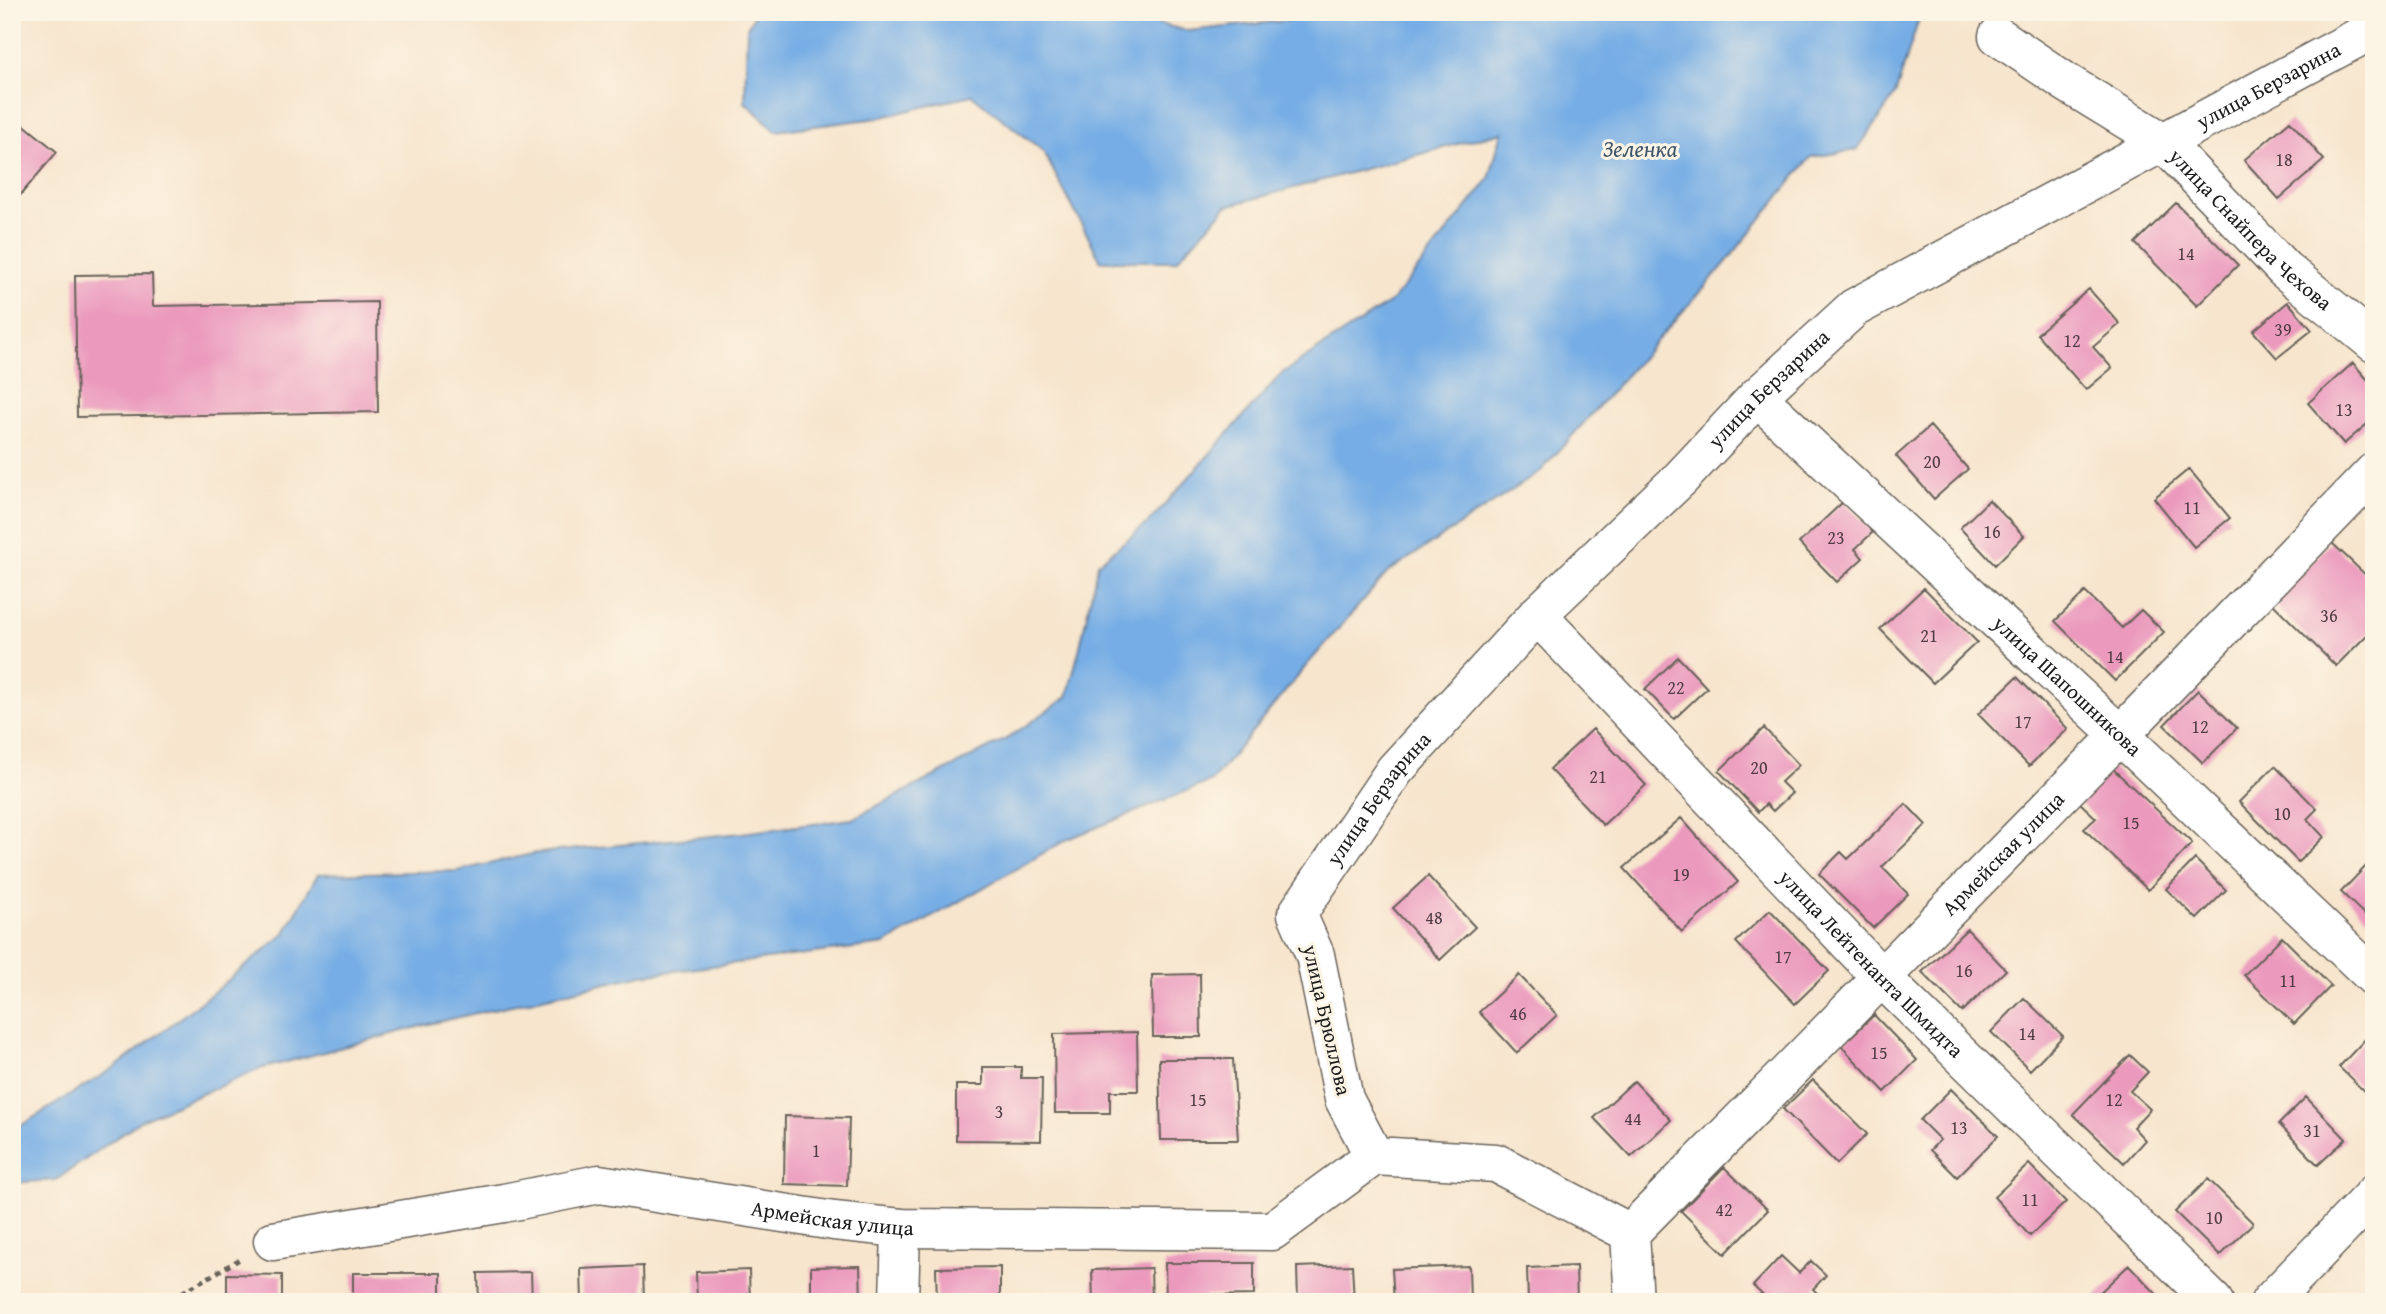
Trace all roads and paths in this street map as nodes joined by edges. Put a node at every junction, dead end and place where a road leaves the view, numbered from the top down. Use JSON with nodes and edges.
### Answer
{"nodes":[{"id":1,"x":2374,"y":29,"type":"edge"},
{"id":2,"x":1998,"y":36,"type":"dead end"},
{"id":3,"x":2162,"y":142,"type":"junction"},
{"id":4,"x":2374,"y":343,"type":"edge"},
{"id":5,"x":1757,"y":397,"type":"junction"},
{"id":6,"x":2374,"y":472,"type":"edge"},
{"id":7,"x":1537,"y":615,"type":"junction"},
{"id":8,"x":2120,"y":735,"type":"junction"},
{"id":9,"x":1297,"y":914,"type":"joint"},
{"id":10,"x":2374,"y":976,"type":"edge"},
{"id":11,"x":1882,"y":978,"type":"junction"},
{"id":12,"x":1374,"y":1156,"type":"junction"},
{"id":13,"x":2374,"y":1194,"type":"edge"},
{"id":14,"x":901,"y":1228,"type":"junction"},
{"id":15,"x":1630,"y":1233,"type":"junction"},
{"id":16,"x":273,"y":1241,"type":"joint"},
{"id":17,"x":165,"y":1302,"type":"edge"},
{"id":18,"x":899,"y":1302,"type":"edge"},
{"id":19,"x":1634,"y":1302,"type":"edge"},
{"id":20,"x":2214,"y":1302,"type":"edge"},
{"id":21,"x":2270,"y":1302,"type":"edge"}],
"edges":[{"from":1,"to":3,"type":"street","name":"улица Берзарина"},
{"from":2,"to":3,"type":"street","name":"улица Снайпера Чехова"},
{"from":3,"to":4,"type":"street","name":"улица Снайпера Чехова"},
{"from":3,"to":5,"type":"street","name":"улица Берзарина"},
{"from":5,"to":7,"type":"street","name":"улица Берзарина"},
{"from":5,"to":8,"type":"street","name":"улица Шапошникова"},
{"from":6,"to":8,"type":"street","name":"Армейская улица"},
{"from":7,"to":9,"type":"street","name":"улица Берзарина"},
{"from":7,"to":11,"type":"street","name":"улица Лейтенанта Шмидта"},
{"from":8,"to":10,"type":"street","name":"улица Шапошникова"},
{"from":8,"to":11,"type":"street","name":"Армейская улица"},
{"from":9,"to":12,"type":"street","name":"улица Брюллова"},
{"from":11,"to":15,"type":"street","name":"Армейская улица"},
{"from":11,"to":20,"type":"street","name":"улица Лейтенанта Шмидта"},
{"from":12,"to":14,"type":"street","name":"Армейская улица"},
{"from":12,"to":15,"type":"street"},
{"from":13,"to":21,"type":"street"},
{"from":14,"to":16,"type":"street","name":"Армейская улица"},
{"from":14,"to":18,"type":"street"},
{"from":15,"to":19,"type":"street"},
{"from":16,"to":17,"type":"path"}]}
